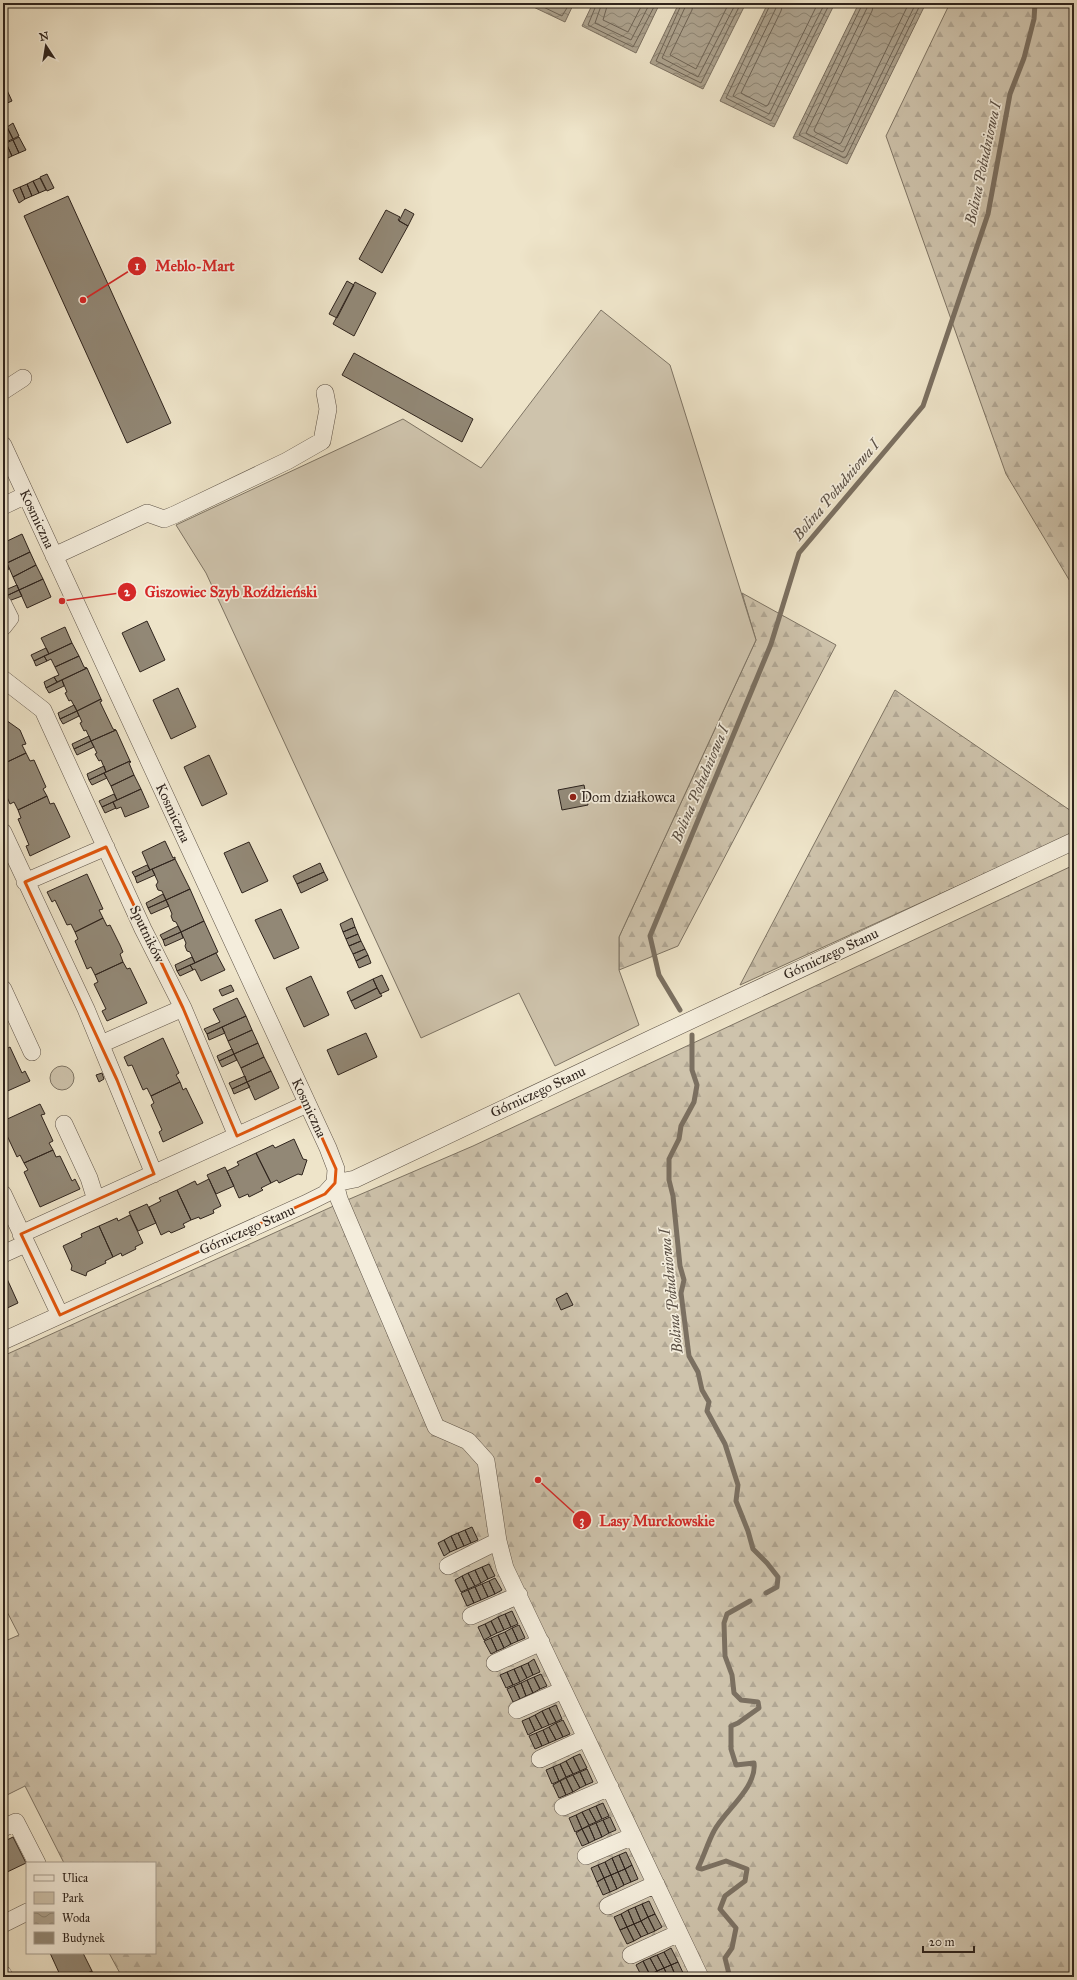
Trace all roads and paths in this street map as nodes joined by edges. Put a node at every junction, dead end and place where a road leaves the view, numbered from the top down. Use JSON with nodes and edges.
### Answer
{"nodes":[{"id":1,"x":23,"y":378,"type":"dead end"},
{"id":2,"x":3,"y":391,"type":"edge"},
{"id":3,"x":325,"y":393,"type":"dead end"},
{"id":4,"x":3,"y":445,"type":"edge"},
{"id":5,"x":26,"y":495,"type":"junction"},
{"id":6,"x":3,"y":506,"type":"edge"},
{"id":7,"x":54,"y":556,"type":"junction"},
{"id":8,"x":3,"y":679,"type":"edge"},
{"id":9,"x":3,"y":832,"type":"edge"},
{"id":10,"x":1074,"y":841,"type":"edge"},
{"id":11,"x":106,"y":847,"type":"junction"},
{"id":12,"x":26,"y":882,"type":"junction"},
{"id":13,"x":3,"y":989,"type":"edge"},
{"id":14,"x":183,"y":1008,"type":"junction"},
{"id":15,"x":101,"y":1044,"type":"junction"},
{"id":16,"x":32,"y":1052,"type":"dead end"},
{"id":17,"x":307,"y":1104,"type":"junction"},
{"id":18,"x":64,"y":1124,"type":"dead end"},
{"id":19,"x":237,"y":1136,"type":"junction"},
{"id":20,"x":154,"y":1174,"type":"junction"},
{"id":21,"x":335,"y":1183,"type":"junction"},
{"id":22,"x":3,"y":1194,"type":"edge"},
{"id":23,"x":96,"y":1200,"type":"junction"},
{"id":24,"x":23,"y":1239,"type":"junction"},
{"id":25,"x":3,"y":1254,"type":"edge"},
{"id":26,"x":60,"y":1315,"type":"junction"},
{"id":27,"x":3,"y":1341,"type":"edge"},
{"id":28,"x":498,"y":1541,"type":"junction"},
{"id":29,"x":448,"y":1566,"type":"dead end"},
{"id":30,"x":518,"y":1595,"type":"junction"},
{"id":31,"x":471,"y":1616,"type":"dead end"},
{"id":32,"x":541,"y":1642,"type":"junction"},
{"id":33,"x":495,"y":1663,"type":"dead end"},
{"id":34,"x":563,"y":1690,"type":"junction"},
{"id":35,"x":517,"y":1710,"type":"dead end"},
{"id":36,"x":586,"y":1738,"type":"junction"},
{"id":37,"x":540,"y":1759,"type":"dead end"},
{"id":38,"x":610,"y":1787,"type":"junction"},
{"id":39,"x":563,"y":1807,"type":"dead end"},
{"id":40,"x":3,"y":1828,"type":"edge"},
{"id":41,"x":633,"y":1836,"type":"junction"},
{"id":42,"x":586,"y":1856,"type":"dead end"},
{"id":43,"x":37,"y":1862,"type":"edge"},
{"id":44,"x":656,"y":1884,"type":"junction"},
{"id":45,"x":608,"y":1906,"type":"dead end"},
{"id":46,"x":26,"y":1912,"type":"edge"},
{"id":47,"x":3,"y":1924,"type":"edge"},
{"id":48,"x":679,"y":1933,"type":"junction"},
{"id":49,"x":632,"y":1954,"type":"dead end"},
{"id":50,"x":3,"y":1974,"type":"edge"},
{"id":51,"x":4,"y":1977,"type":"edge"},
{"id":52,"x":700,"y":1977,"type":"edge"}],
"edges":[{"from":1,"to":2,"type":"street"},
{"from":3,"to":7,"type":"street"},
{"from":4,"to":5,"type":"street","name":"Kosmiczna"},
{"from":5,"to":6,"type":"street"},
{"from":5,"to":7,"type":"street","name":"Kosmiczna"},
{"from":7,"to":17,"type":"street","name":"Kosmiczna"},
{"from":8,"to":11,"type":"street","name":"Sputników"},
{"from":9,"to":12,"type":"street"},
{"from":10,"to":21,"type":"street","name":"Górniczego Stanu"},
{"from":11,"to":12,"type":"street"},
{"from":11,"to":14,"type":"street","name":"Sputników"},
{"from":12,"to":15,"type":"street"},
{"from":13,"to":16,"type":"street"},
{"from":14,"to":15,"type":"street"},
{"from":14,"to":19,"type":"street","name":"Sputników"},
{"from":15,"to":20,"type":"street"},
{"from":17,"to":19,"type":"street"},
{"from":17,"to":21,"type":"street","name":"Kosmiczna"},
{"from":18,"to":23,"type":"street"},
{"from":19,"to":20,"type":"street"},
{"from":20,"to":23,"type":"street"},
{"from":21,"to":26,"type":"street","name":"Górniczego Stanu"},
{"from":21,"to":28,"type":"street","name":"Kosmiczna"},
{"from":22,"to":24,"type":"street"},
{"from":23,"to":24,"type":"street"},
{"from":24,"to":25,"type":"street"},
{"from":24,"to":26,"type":"street"},
{"from":26,"to":27,"type":"street","name":"Górniczego Stanu"},
{"from":28,"to":29,"type":"street"},
{"from":28,"to":30,"type":"street","name":"Kosmiczna"},
{"from":30,"to":31,"type":"street"},
{"from":30,"to":32,"type":"street","name":"Kosmiczna"},
{"from":32,"to":33,"type":"street"},
{"from":32,"to":34,"type":"street","name":"Kosmiczna"},
{"from":34,"to":35,"type":"street"},
{"from":34,"to":36,"type":"street","name":"Kosmiczna"},
{"from":36,"to":37,"type":"street"},
{"from":36,"to":38,"type":"street","name":"Kosmiczna"},
{"from":38,"to":39,"type":"street"},
{"from":38,"to":41,"type":"street","name":"Kosmiczna"},
{"from":40,"to":43,"type":"street"},
{"from":41,"to":42,"type":"street"},
{"from":41,"to":44,"type":"street","name":"Kosmiczna"},
{"from":44,"to":45,"type":"street"},
{"from":44,"to":48,"type":"street","name":"Kosmiczna"},
{"from":46,"to":47,"type":"street"},
{"from":48,"to":49,"type":"street"},
{"from":48,"to":52,"type":"street","name":"Kosmiczna"},
{"from":50,"to":51,"type":"street"}]}
